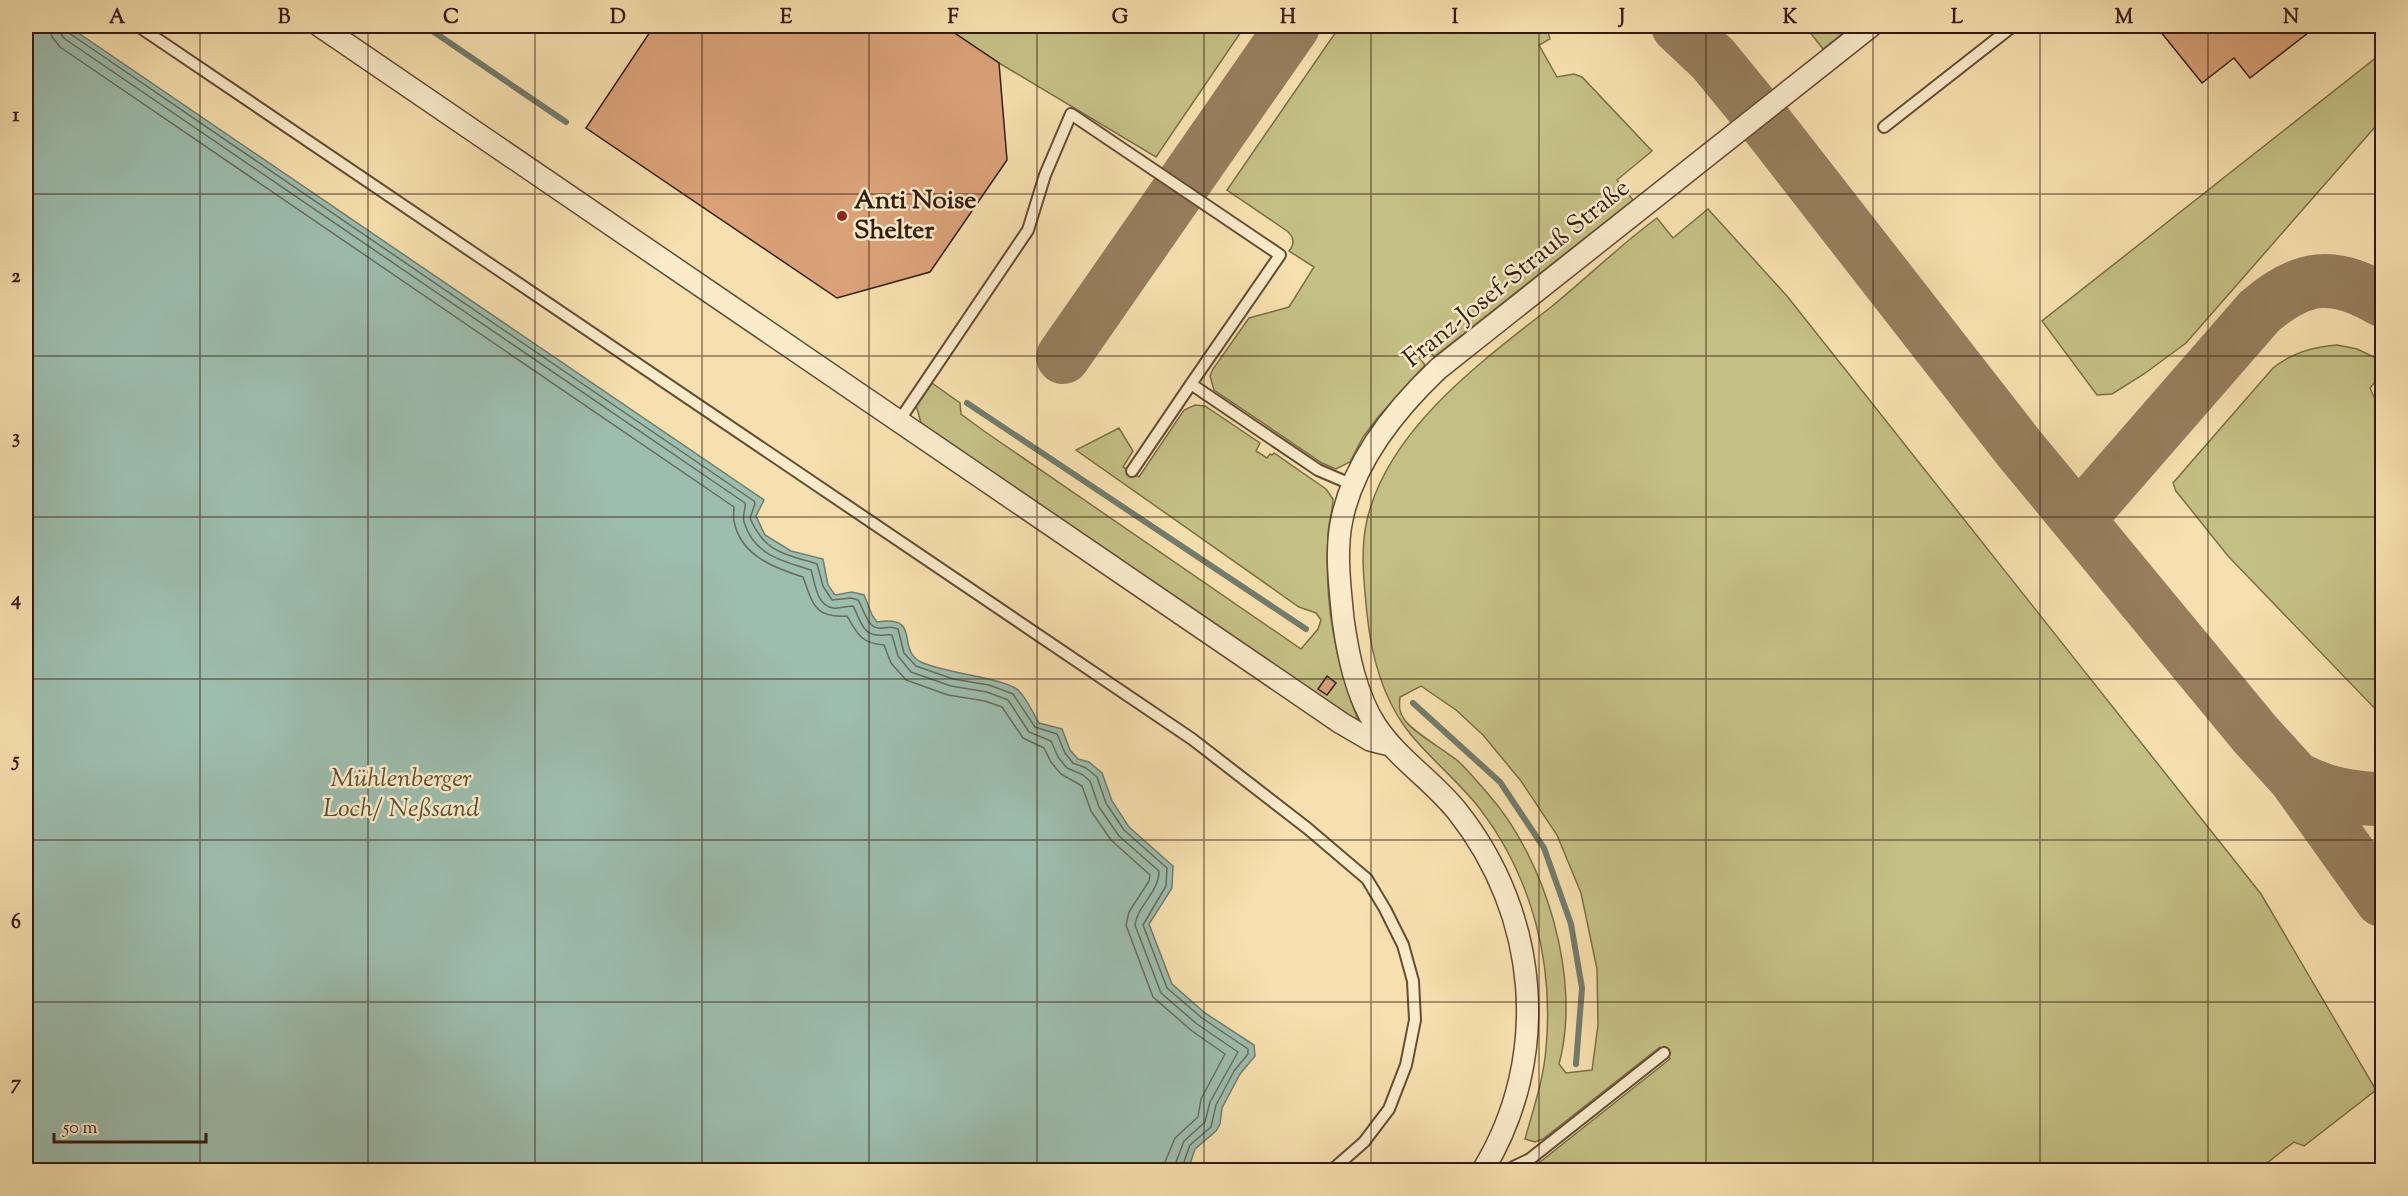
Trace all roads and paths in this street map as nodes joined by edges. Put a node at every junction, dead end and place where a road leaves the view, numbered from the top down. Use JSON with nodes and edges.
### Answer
{"nodes":[{"id":1,"x":138,"y":26,"type":"edge"},
{"id":2,"x":320,"y":26,"type":"edge"},
{"id":3,"x":1870,"y":26,"type":"edge"},
{"id":4,"x":2013,"y":26,"type":"edge"},
{"id":5,"x":1884,"y":127,"type":"dead end"},
{"id":6,"x":1191,"y":384,"type":"junction"},
{"id":7,"x":899,"y":421,"type":"junction"},
{"id":8,"x":1132,"y":471,"type":"dead end"},
{"id":9,"x":1353,"y":485,"type":"junction"},
{"id":10,"x":1390,"y":745,"type":"junction"},
{"id":11,"x":1664,"y":1053,"type":"dead end"},
{"id":12,"x":1332,"y":1170,"type":"edge"},
{"id":13,"x":1484,"y":1170,"type":"edge"}],
"edges":[{"from":1,"to":12,"type":"lane"},
{"from":2,"to":7,"type":"street"},
{"from":3,"to":9,"type":"street","name":"Franz-Josef-Strauß Straße"},
{"from":4,"to":5,"type":"lane"},
{"from":6,"to":7,"type":"lane"},
{"from":6,"to":8,"type":"lane"},
{"from":6,"to":9,"type":"lane"},
{"from":7,"to":10,"type":"street"},
{"from":9,"to":10,"type":"street","name":"Franz-Josef-Strauß Straße"},
{"from":10,"to":13,"type":"street"},
{"from":11,"to":13,"type":"lane"}]}
